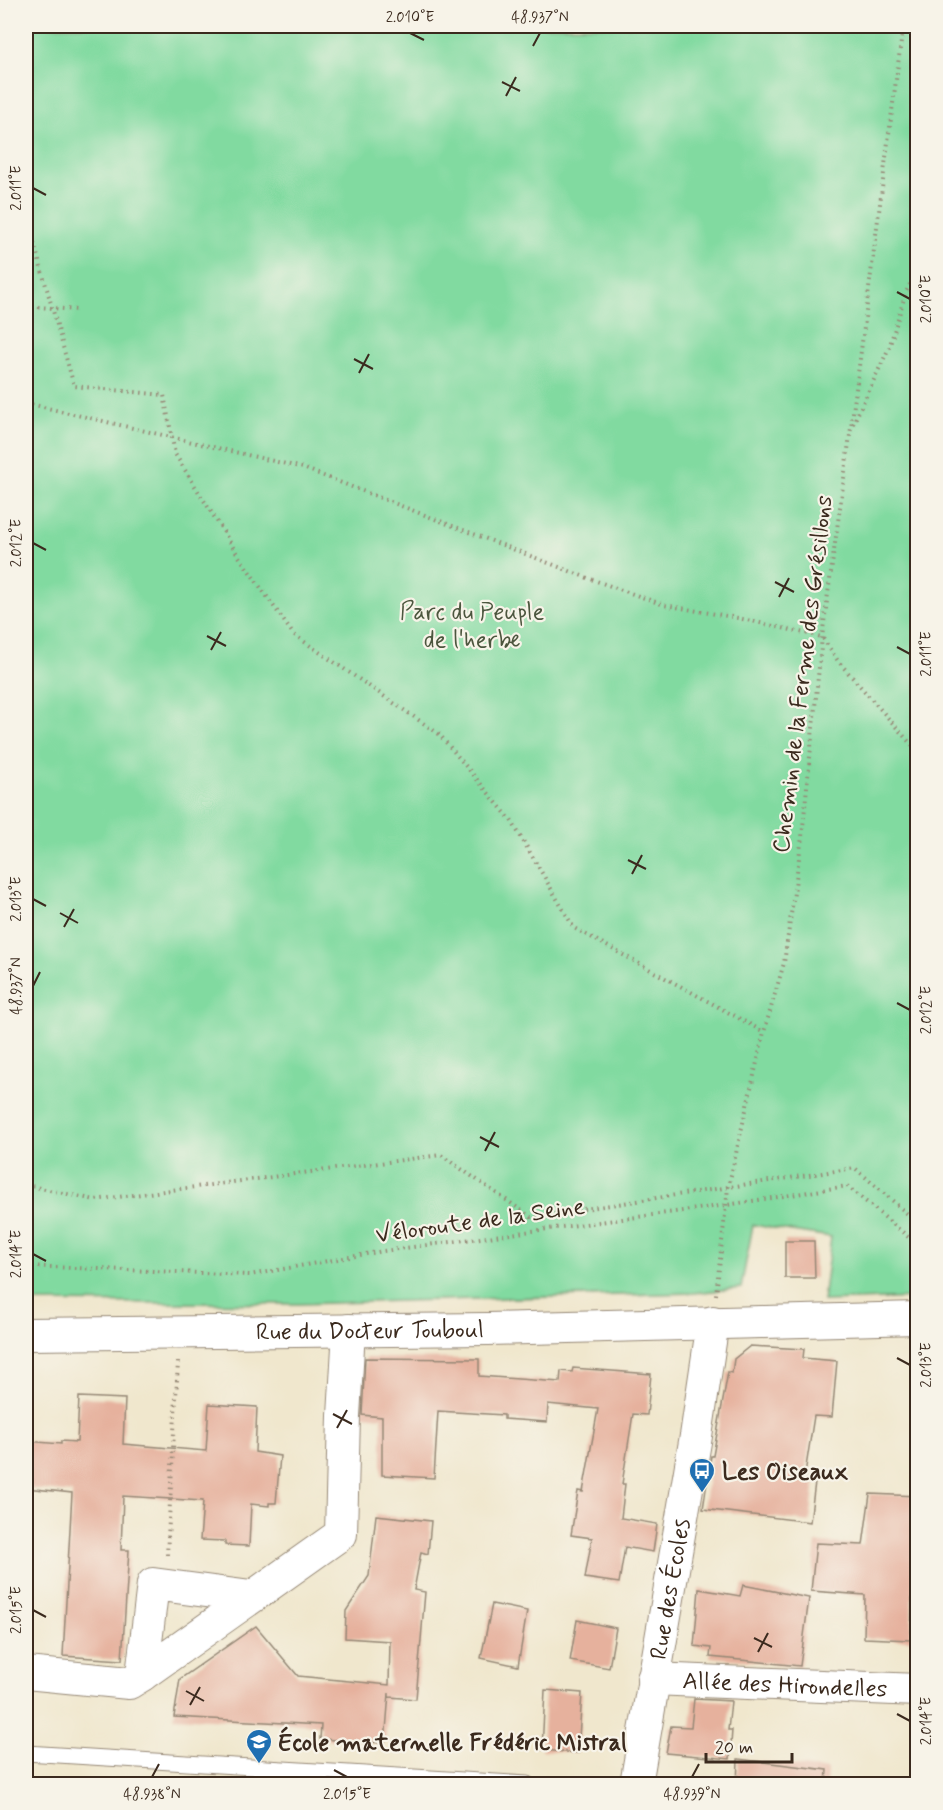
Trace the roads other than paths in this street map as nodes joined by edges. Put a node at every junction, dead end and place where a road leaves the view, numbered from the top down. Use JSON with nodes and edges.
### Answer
{"nodes":[{"id":1,"x":918,"y":1318,"type":"edge"},
{"id":2,"x":713,"y":1322,"type":"junction"},
{"id":3,"x":349,"y":1330,"type":"junction"},
{"id":4,"x":26,"y":1334,"type":"edge"},
{"id":5,"x":251,"y":1597,"type":"junction"},
{"id":6,"x":26,"y":1673,"type":"edge"},
{"id":7,"x":142,"y":1675,"type":"junction"},
{"id":8,"x":653,"y":1679,"type":"junction"},
{"id":9,"x":918,"y":1690,"type":"edge"},
{"id":10,"x":26,"y":1753,"type":"edge"},
{"id":11,"x":527,"y":1785,"type":"edge"},
{"id":12,"x":636,"y":1785,"type":"edge"}],
"edges":[{"from":1,"to":2,"type":"street","name":"Rue du Docteur Touboul"},
{"from":2,"to":3,"type":"street","name":"Rue du Docteur Touboul"},
{"from":2,"to":8,"type":"street","name":"Rue des Écoles"},
{"from":3,"to":4,"type":"street","name":"Rue du Docteur Touboul"},
{"from":3,"to":5,"type":"street"},
{"from":5,"to":7,"type":"street"},
{"from":5,"to":7,"type":"street"},
{"from":6,"to":7,"type":"street"},
{"from":8,"to":9,"type":"street","name":"Allée des Hirondelles"},
{"from":8,"to":12,"type":"street","name":"Rue des Écoles"},
{"from":10,"to":11,"type":"lane"}]}
